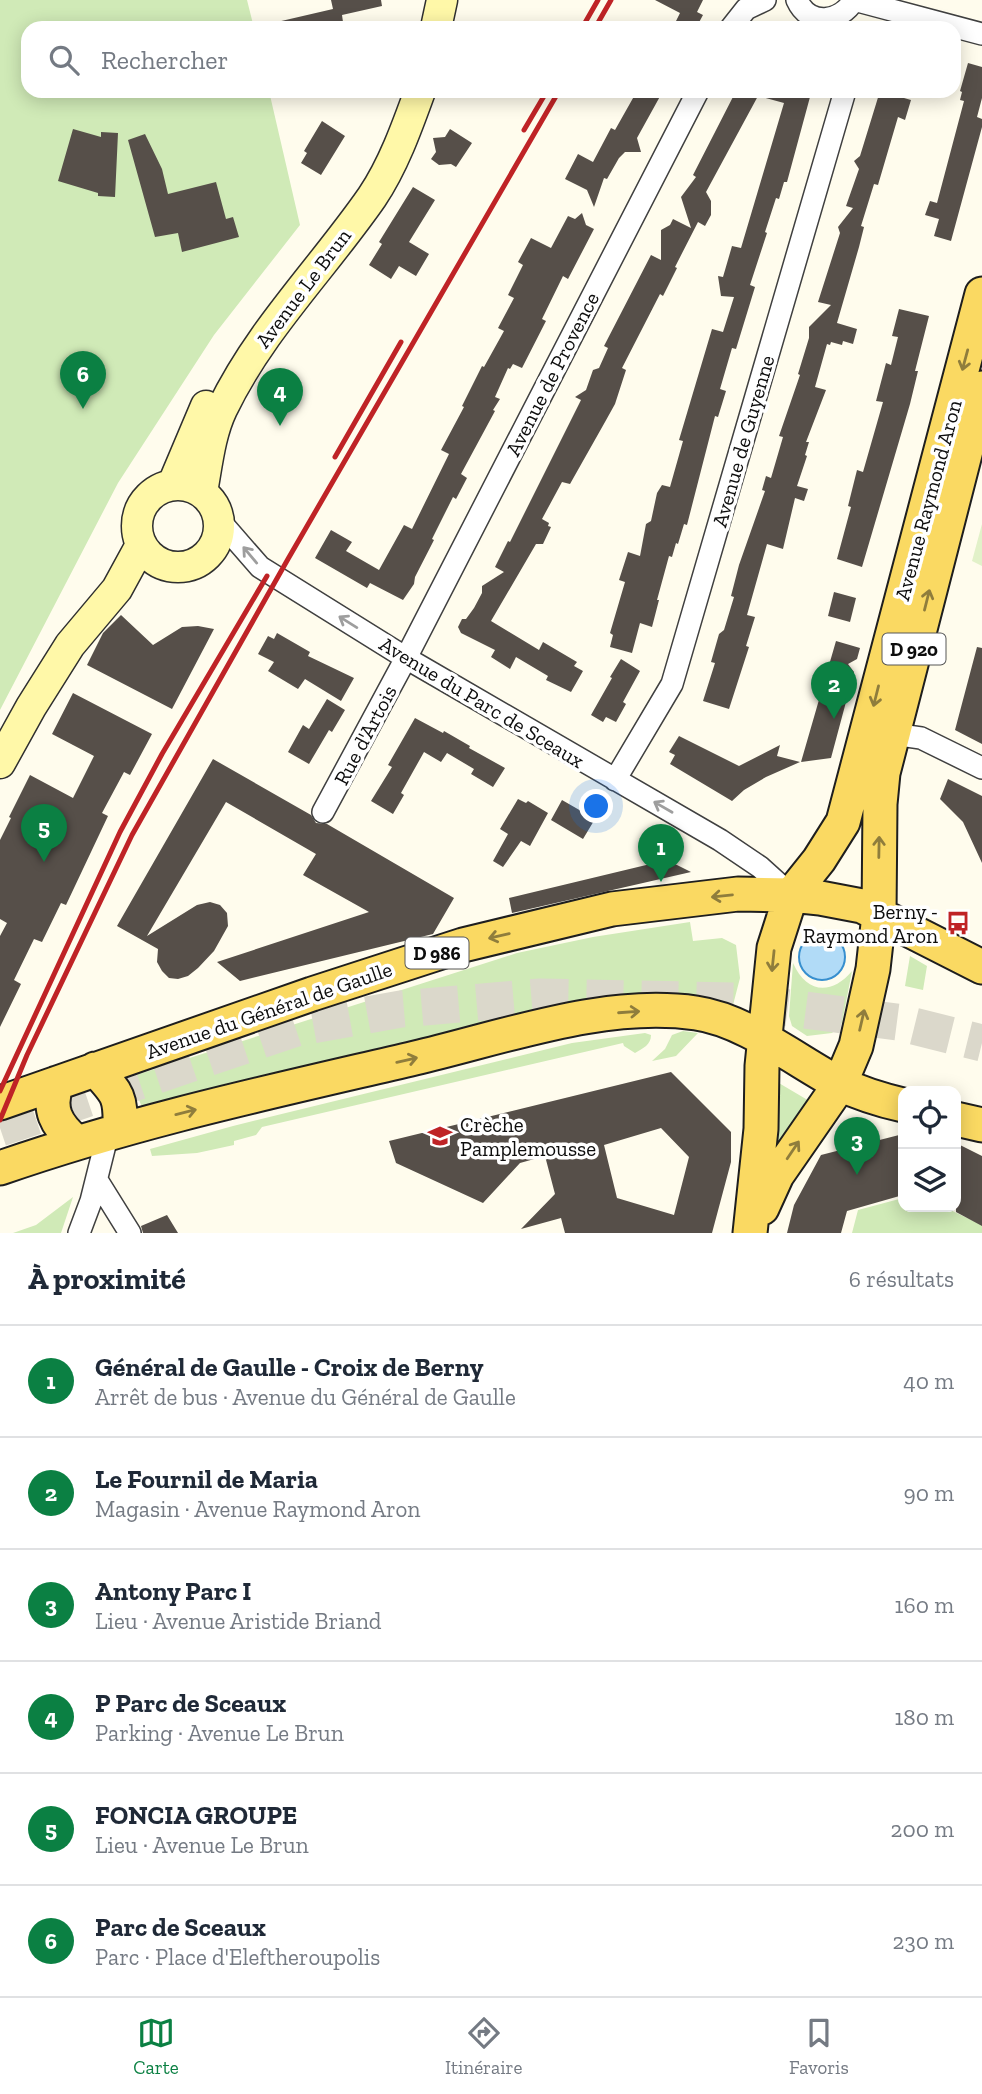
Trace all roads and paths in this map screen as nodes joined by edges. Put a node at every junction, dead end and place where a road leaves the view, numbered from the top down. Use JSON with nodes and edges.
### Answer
{"nodes":[{"id":1,"x":424,"y":0,"type":"edge"},
{"id":2,"x":442,"y":0,"type":"edge"},
{"id":3,"x":765,"y":0,"type":"edge"},
{"id":4,"x":797,"y":0,"type":"edge"},
{"id":5,"x":848,"y":11,"type":"edge"},
{"id":6,"x":422,"y":21,"type":"edge"},
{"id":7,"x":438,"y":21,"type":"edge"},
{"id":8,"x":737,"y":21,"type":"edge"},
{"id":9,"x":906,"y":21,"type":"edge"},
{"id":10,"x":961,"y":30,"type":"edge"},
{"id":11,"x":982,"y":34,"type":"edge"},
{"id":12,"x":402,"y":98,"type":"edge"},
{"id":13,"x":417,"y":98,"type":"edge"},
{"id":14,"x":694,"y":98,"type":"edge"},
{"id":15,"x":843,"y":98,"type":"edge"},
{"id":16,"x":982,"y":294,"type":"edge"},
{"id":17,"x":982,"y":388,"type":"edge"},
{"id":18,"x":173,"y":484,"type":"junction"},
{"id":19,"x":202,"y":492,"type":"junction"},
{"id":20,"x":219,"y":520,"type":"junction"},
{"id":21,"x":141,"y":545,"type":"junction"},
{"id":22,"x":167,"y":566,"type":"junction"},
{"id":23,"x":117,"y":589,"type":"junction"},
{"id":24,"x":406,"y":658,"type":"junction"},
{"id":25,"x":892,"y":734,"type":"junction"},
{"id":26,"x":0,"y":762,"type":"edge"},
{"id":27,"x":982,"y":768,"type":"edge"},
{"id":28,"x":615,"y":780,"type":"junction"},
{"id":29,"x":323,"y":812,"type":"dead end"},
{"id":30,"x":791,"y":895,"type":"junction"},
{"id":31,"x":879,"y":915,"type":"junction"},
{"id":32,"x":982,"y":967,"type":"edge"},
{"id":33,"x":765,"y":1039,"type":"junction"},
{"id":34,"x":95,"y":1069,"type":"junction"},
{"id":35,"x":57,"y":1083,"type":"junction"},
{"id":36,"x":840,"y":1084,"type":"junction"},
{"id":37,"x":0,"y":1103,"type":"edge"},
{"id":38,"x":898,"y":1104,"type":"edge"},
{"id":39,"x":961,"y":1120,"type":"edge"},
{"id":40,"x":982,"y":1125,"type":"edge"},
{"id":41,"x":114,"y":1131,"type":"junction"},
{"id":42,"x":76,"y":1142,"type":"junction"},
{"id":43,"x":0,"y":1168,"type":"edge"},
{"id":44,"x":97,"y":1180,"type":"junction"},
{"id":45,"x":79,"y":1233,"type":"edge"},
{"id":46,"x":130,"y":1233,"type":"edge"},
{"id":47,"x":751,"y":1233,"type":"edge"}],
"edges":[{"from":1,"to":6,"type":"main road"},
{"from":2,"to":7,"type":"main road"},
{"from":3,"to":8,"type":"street"},
{"from":4,"to":5,"type":"street"},
{"from":5,"to":9,"type":"street"},
{"from":10,"to":11,"type":"street"},
{"from":12,"to":18,"type":"main road","name":"Avenue Le Brun"},
{"from":13,"to":19,"type":"main road","name":"Avenue Le Brun"},
{"from":14,"to":24,"type":"street","name":"Avenue de Provence"},
{"from":15,"to":28,"type":"street","name":"Avenue de Guyenne"},
{"from":16,"to":30,"type":"main road","name":"Avenue Raymond Aron","number":"D 920","one_way":true},
{"from":25,"to":17,"type":"main road","name":"Avenue Raymond Aron","number":"D 920","one_way":true},
{"from":18,"to":19,"type":"main road"},
{"from":18,"to":21,"type":"main road"},
{"from":19,"to":20,"type":"main road"},
{"from":20,"to":22,"type":"main road"},
{"from":24,"to":20,"type":"street","name":"Avenue du Parc de Sceaux","one_way":true},
{"from":21,"to":22,"type":"main road"},
{"from":21,"to":23,"type":"main road"},
{"from":22,"to":23,"type":"main road"},
{"from":23,"to":26,"type":"main road"},
{"from":24,"to":28,"type":"street","name":"Avenue du Parc de Sceaux"},
{"from":24,"to":29,"type":"street","name":"Rue d'Artois"},
{"from":25,"to":27,"type":"street"},
{"from":31,"to":25,"type":"main road","name":"Avenue Raymond Aron","number":"D 920","one_way":true},
{"from":30,"to":28,"type":"street","name":"Avenue du Parc de Sceaux","one_way":true},
{"from":30,"to":31,"type":"main road","number":"D 986"},
{"from":30,"to":33,"type":"main road","number":"D 920","one_way":true},
{"from":30,"to":34,"type":"main road","name":"Avenue du Général de Gaulle","number":"D 986","one_way":true},
{"from":31,"to":32,"type":"main road","number":"D 986"},
{"from":36,"to":31,"type":"main road","number":"D 920","one_way":true},
{"from":33,"to":36,"type":"main road"},
{"from":41,"to":33,"type":"main road","one_way":true},
{"from":33,"to":47,"type":"main road","number":"D 920"},
{"from":34,"to":35,"type":"main road","name":"Avenue du Général de Gaulle","number":"D 986"},
{"from":34,"to":41,"type":"main road"},
{"from":35,"to":37,"type":"main road","name":"Avenue du Général de Gaulle","number":"D 986"},
{"from":35,"to":42,"type":"main road"},
{"from":36,"to":38,"type":"main road"},
{"from":47,"to":36,"type":"main road","number":"D 920","one_way":true},
{"from":39,"to":40,"type":"main road"},
{"from":41,"to":42,"type":"main road"},
{"from":41,"to":44,"type":"street"},
{"from":42,"to":43,"type":"main road"},
{"from":44,"to":45,"type":"street"},
{"from":44,"to":46,"type":"street"}]}
